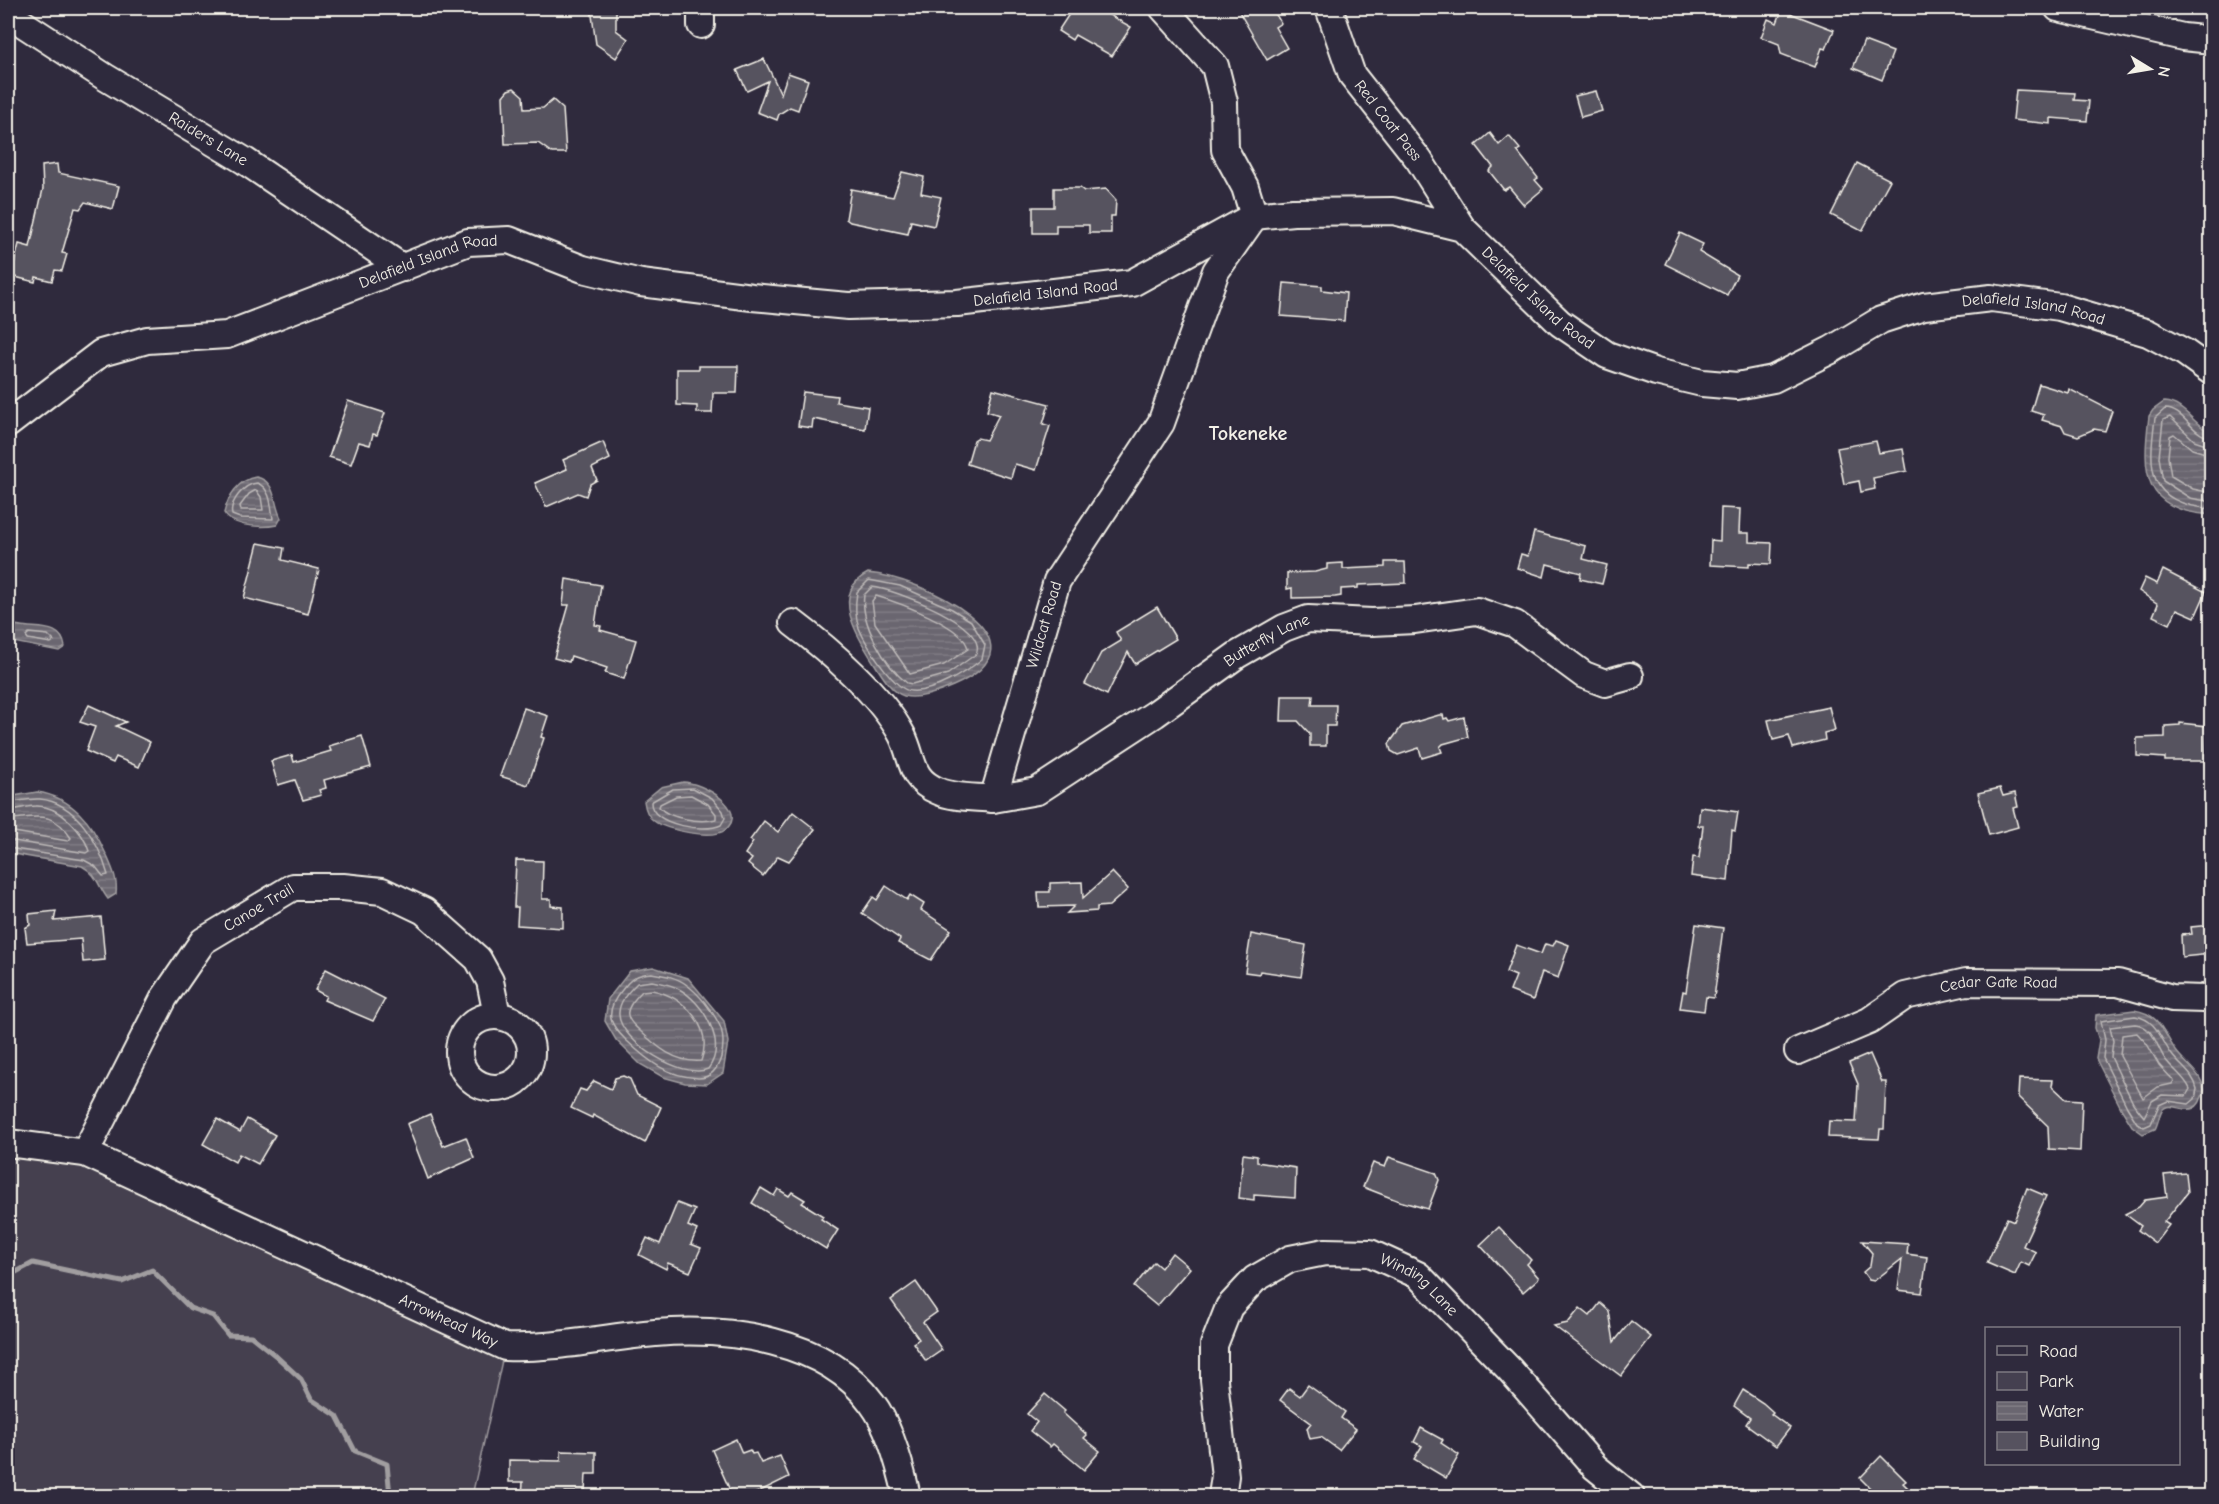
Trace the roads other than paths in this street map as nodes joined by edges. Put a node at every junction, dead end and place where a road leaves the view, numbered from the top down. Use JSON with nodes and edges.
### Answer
{"nodes":[{"id":1,"x":1163,"y":8,"type":"edge"},
{"id":2,"x":1329,"y":8,"type":"edge"},
{"id":3,"x":2058,"y":8,"type":"edge"},
{"id":4,"x":8,"y":14,"type":"edge"},
{"id":5,"x":2211,"y":40,"type":"edge"},
{"id":6,"x":1254,"y":216,"type":"junction"},
{"id":7,"x":1462,"y":228,"type":"junction"},
{"id":8,"x":403,"y":268,"type":"junction"},
{"id":9,"x":2211,"y":372,"type":"edge"},
{"id":10,"x":8,"y":424,"type":"edge"},
{"id":11,"x":793,"y":623,"type":"dead end"},
{"id":12,"x":1630,"y":676,"type":"dead end"},
{"id":13,"x":993,"y":799,"type":"junction"},
{"id":14,"x":2211,"y":994,"type":"edge"},
{"id":15,"x":497,"y":1015,"type":"dead end"},
{"id":16,"x":1798,"y":1051,"type":"dead end"},
{"id":17,"x":8,"y":1143,"type":"edge"},
{"id":18,"x":85,"y":1153,"type":"junction"},
{"id":19,"x":907,"y":1497,"type":"edge"},
{"id":20,"x":1222,"y":1497,"type":"edge"},
{"id":21,"x":1631,"y":1497,"type":"edge"}],
"edges":[{"from":1,"to":6,"type":"street"},
{"from":2,"to":7,"type":"street","name":"Red Coat Pass"},
{"from":3,"to":5,"type":"street"},
{"from":4,"to":8,"type":"street","name":"Raiders Lane"},
{"from":6,"to":7,"type":"street","name":"Delafield Island Road"},
{"from":6,"to":8,"type":"street","name":"Delafield Island Road"},
{"from":6,"to":13,"type":"street","name":"Wildcat Road"},
{"from":7,"to":9,"type":"street","name":"Delafield Island Road"},
{"from":8,"to":10,"type":"street","name":"Delafield Island Road"},
{"from":11,"to":13,"type":"street"},
{"from":12,"to":13,"type":"street","name":"Butterfly Lane"},
{"from":14,"to":16,"type":"street","name":"Cedar Gate Road"},
{"from":15,"to":18,"type":"street","name":"Canoe Trail"},
{"from":17,"to":18,"type":"street","name":"Arrowhead Way"},
{"from":18,"to":19,"type":"street","name":"Arrowhead Way"},
{"from":20,"to":21,"type":"street","name":"Winding Lane"}]}
